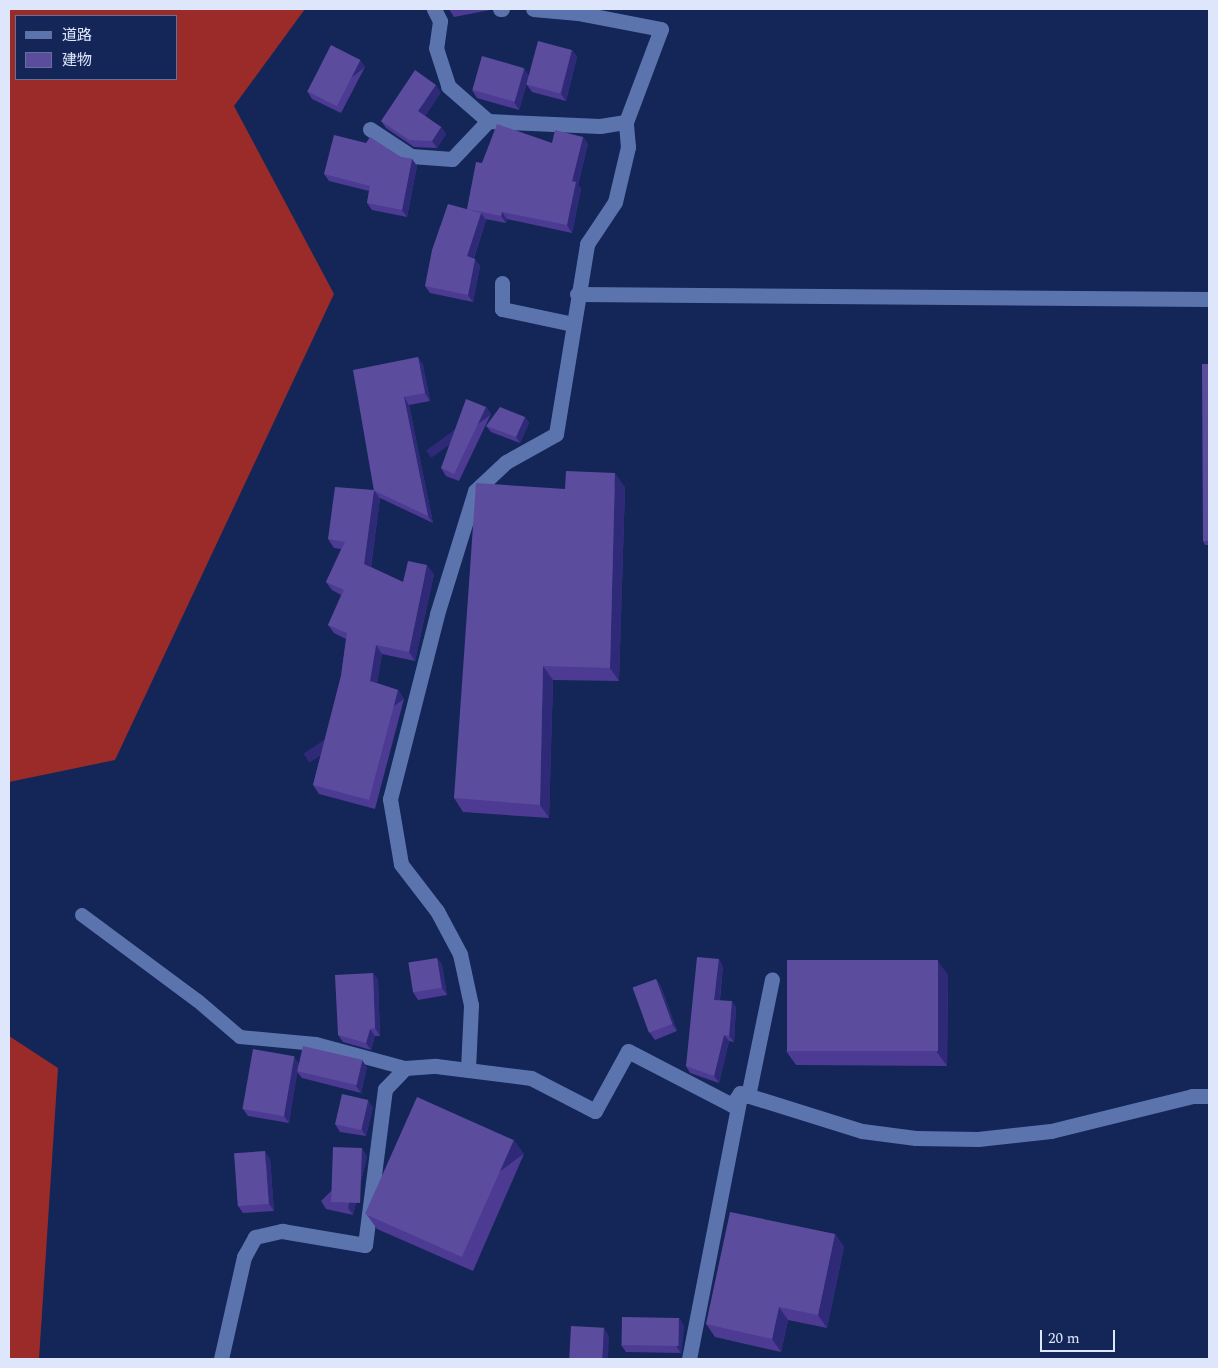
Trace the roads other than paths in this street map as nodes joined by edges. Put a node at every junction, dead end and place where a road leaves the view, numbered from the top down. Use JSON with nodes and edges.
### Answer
{"nodes":[{"id":1,"x":434,"y":9,"type":"edge"},
{"id":2,"x":533,"y":9,"type":"edge"},
{"id":3,"x":488,"y":121,"type":"junction"},
{"id":4,"x":626,"y":122,"type":"junction"},
{"id":5,"x":370,"y":129,"type":"dead end"},
{"id":6,"x":502,"y":283,"type":"dead end"},
{"id":7,"x":577,"y":294,"type":"junction"},
{"id":8,"x":1209,"y":299,"type":"edge"},
{"id":9,"x":573,"y":324,"type":"junction"},
{"id":10,"x":82,"y":915,"type":"dead end"},
{"id":11,"x":772,"y":979,"type":"dead end"},
{"id":12,"x":405,"y":1068,"type":"junction"},
{"id":13,"x":468,"y":1069,"type":"junction"},
{"id":14,"x":744,"y":1095,"type":"junction"},
{"id":15,"x":1209,"y":1096,"type":"edge"},
{"id":16,"x":220,"y":1359,"type":"edge"},
{"id":17,"x":689,"y":1359,"type":"edge"}],
"edges":[{"from":1,"to":3,"type":"street"},
{"from":2,"to":4,"type":"street"},
{"from":3,"to":4,"type":"street"},
{"from":3,"to":5,"type":"street"},
{"from":4,"to":7,"type":"street"},
{"from":6,"to":9,"type":"street"},
{"from":7,"to":8,"type":"street"},
{"from":7,"to":9,"type":"street"},
{"from":9,"to":13,"type":"street"},
{"from":10,"to":12,"type":"lane"},
{"from":11,"to":14,"type":"street"},
{"from":12,"to":13,"type":"street"},
{"from":12,"to":16,"type":"street"},
{"from":13,"to":14,"type":"street"},
{"from":14,"to":15,"type":"street"},
{"from":14,"to":17,"type":"street"}]}
